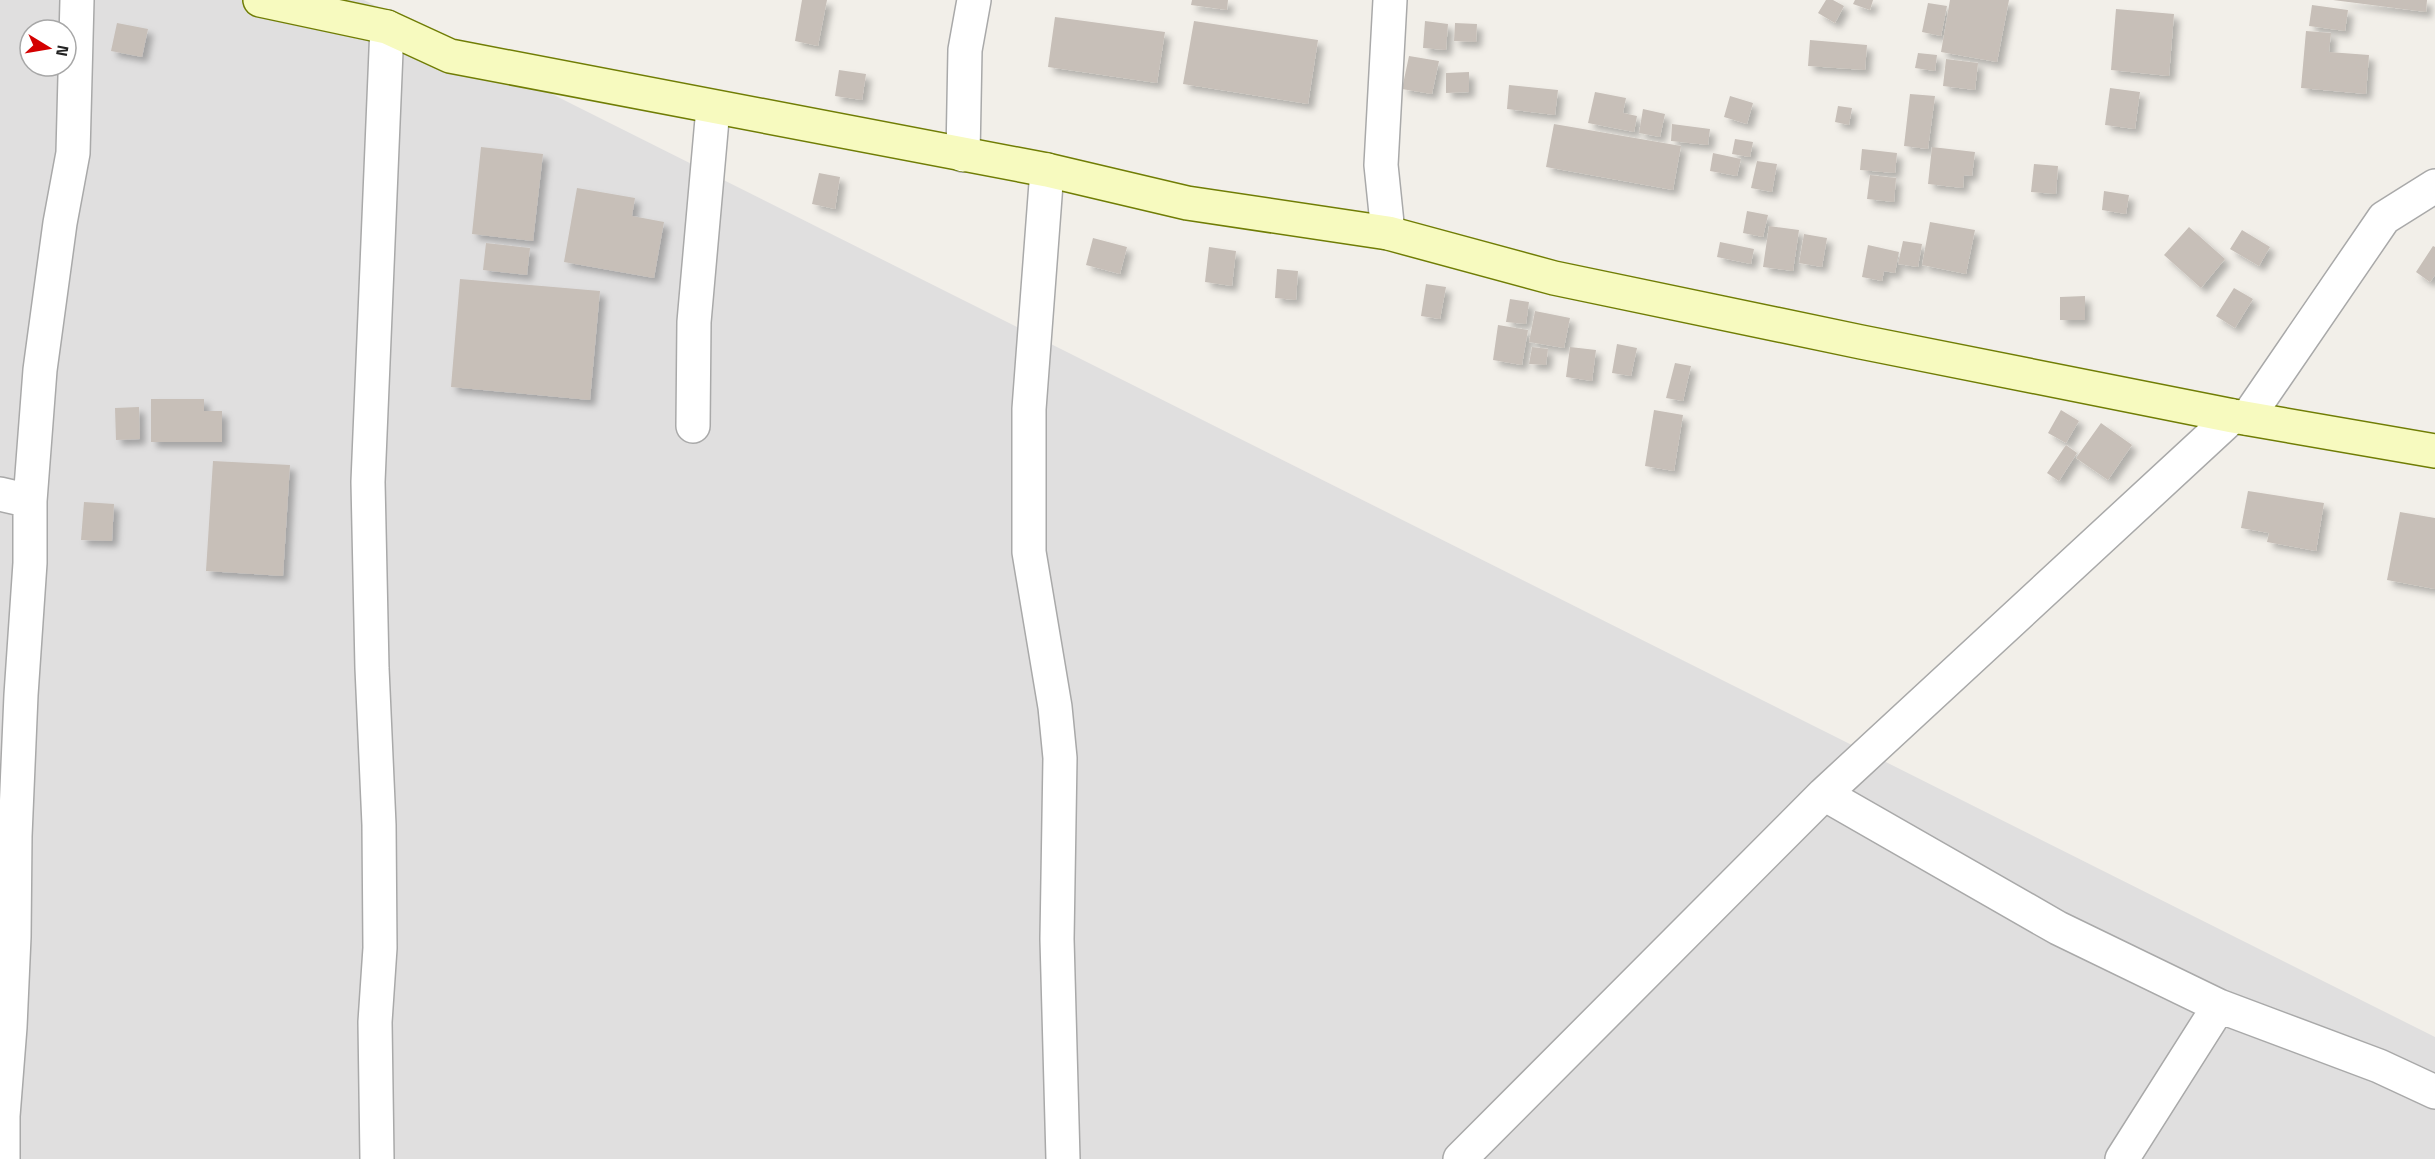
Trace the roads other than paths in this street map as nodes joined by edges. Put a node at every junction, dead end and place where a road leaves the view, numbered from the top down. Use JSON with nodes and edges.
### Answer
{"nodes":[{"id":1,"x":77,"y":0,"type":"edge"},
{"id":2,"x":260,"y":0,"type":"edge"},
{"id":3,"x":974,"y":0,"type":"edge"},
{"id":4,"x":1390,"y":0,"type":"edge"},
{"id":5,"x":387,"y":27,"type":"junction"},
{"id":6,"x":713,"y":108,"type":"junction"},
{"id":7,"x":963,"y":155,"type":"junction"},
{"id":8,"x":1047,"y":170,"type":"junction"},
{"id":9,"x":2435,"y":186,"type":"edge"},
{"id":10,"x":1388,"y":233,"type":"junction"},
{"id":11,"x":2240,"y":417,"type":"junction"},
{"id":12,"x":693,"y":426,"type":"dead end"},
{"id":13,"x":2435,"y":451,"type":"edge"},
{"id":14,"x":15,"y":497,"type":"edge"},
{"id":15,"x":1824,"y":794,"type":"junction"},
{"id":16,"x":2219,"y":1006,"type":"junction"},
{"id":17,"x":2435,"y":1092,"type":"edge"},
{"id":18,"x":3,"y":1159,"type":"edge"},
{"id":19,"x":376,"y":1159,"type":"edge"},
{"id":20,"x":1063,"y":1159,"type":"edge"},
{"id":21,"x":1460,"y":1159,"type":"edge"},
{"id":22,"x":2122,"y":1159,"type":"edge"}],
"edges":[{"from":1,"to":14,"type":"street"},
{"from":2,"to":5,"type":"street"},
{"from":3,"to":7,"type":"street"},
{"from":4,"to":10,"type":"street"},
{"from":5,"to":6,"type":"street"},
{"from":5,"to":19,"type":"street"},
{"from":6,"to":7,"type":"street"},
{"from":6,"to":12,"type":"street"},
{"from":7,"to":8,"type":"street"},
{"from":8,"to":10,"type":"street"},
{"from":8,"to":20,"type":"street"},
{"from":9,"to":11,"type":"street"},
{"from":10,"to":11,"type":"street"},
{"from":11,"to":13,"type":"street"},
{"from":11,"to":15,"type":"street"},
{"from":14,"to":18,"type":"street"},
{"from":15,"to":16,"type":"street"},
{"from":15,"to":21,"type":"street"},
{"from":16,"to":17,"type":"street"},
{"from":16,"to":22,"type":"street"}]}
